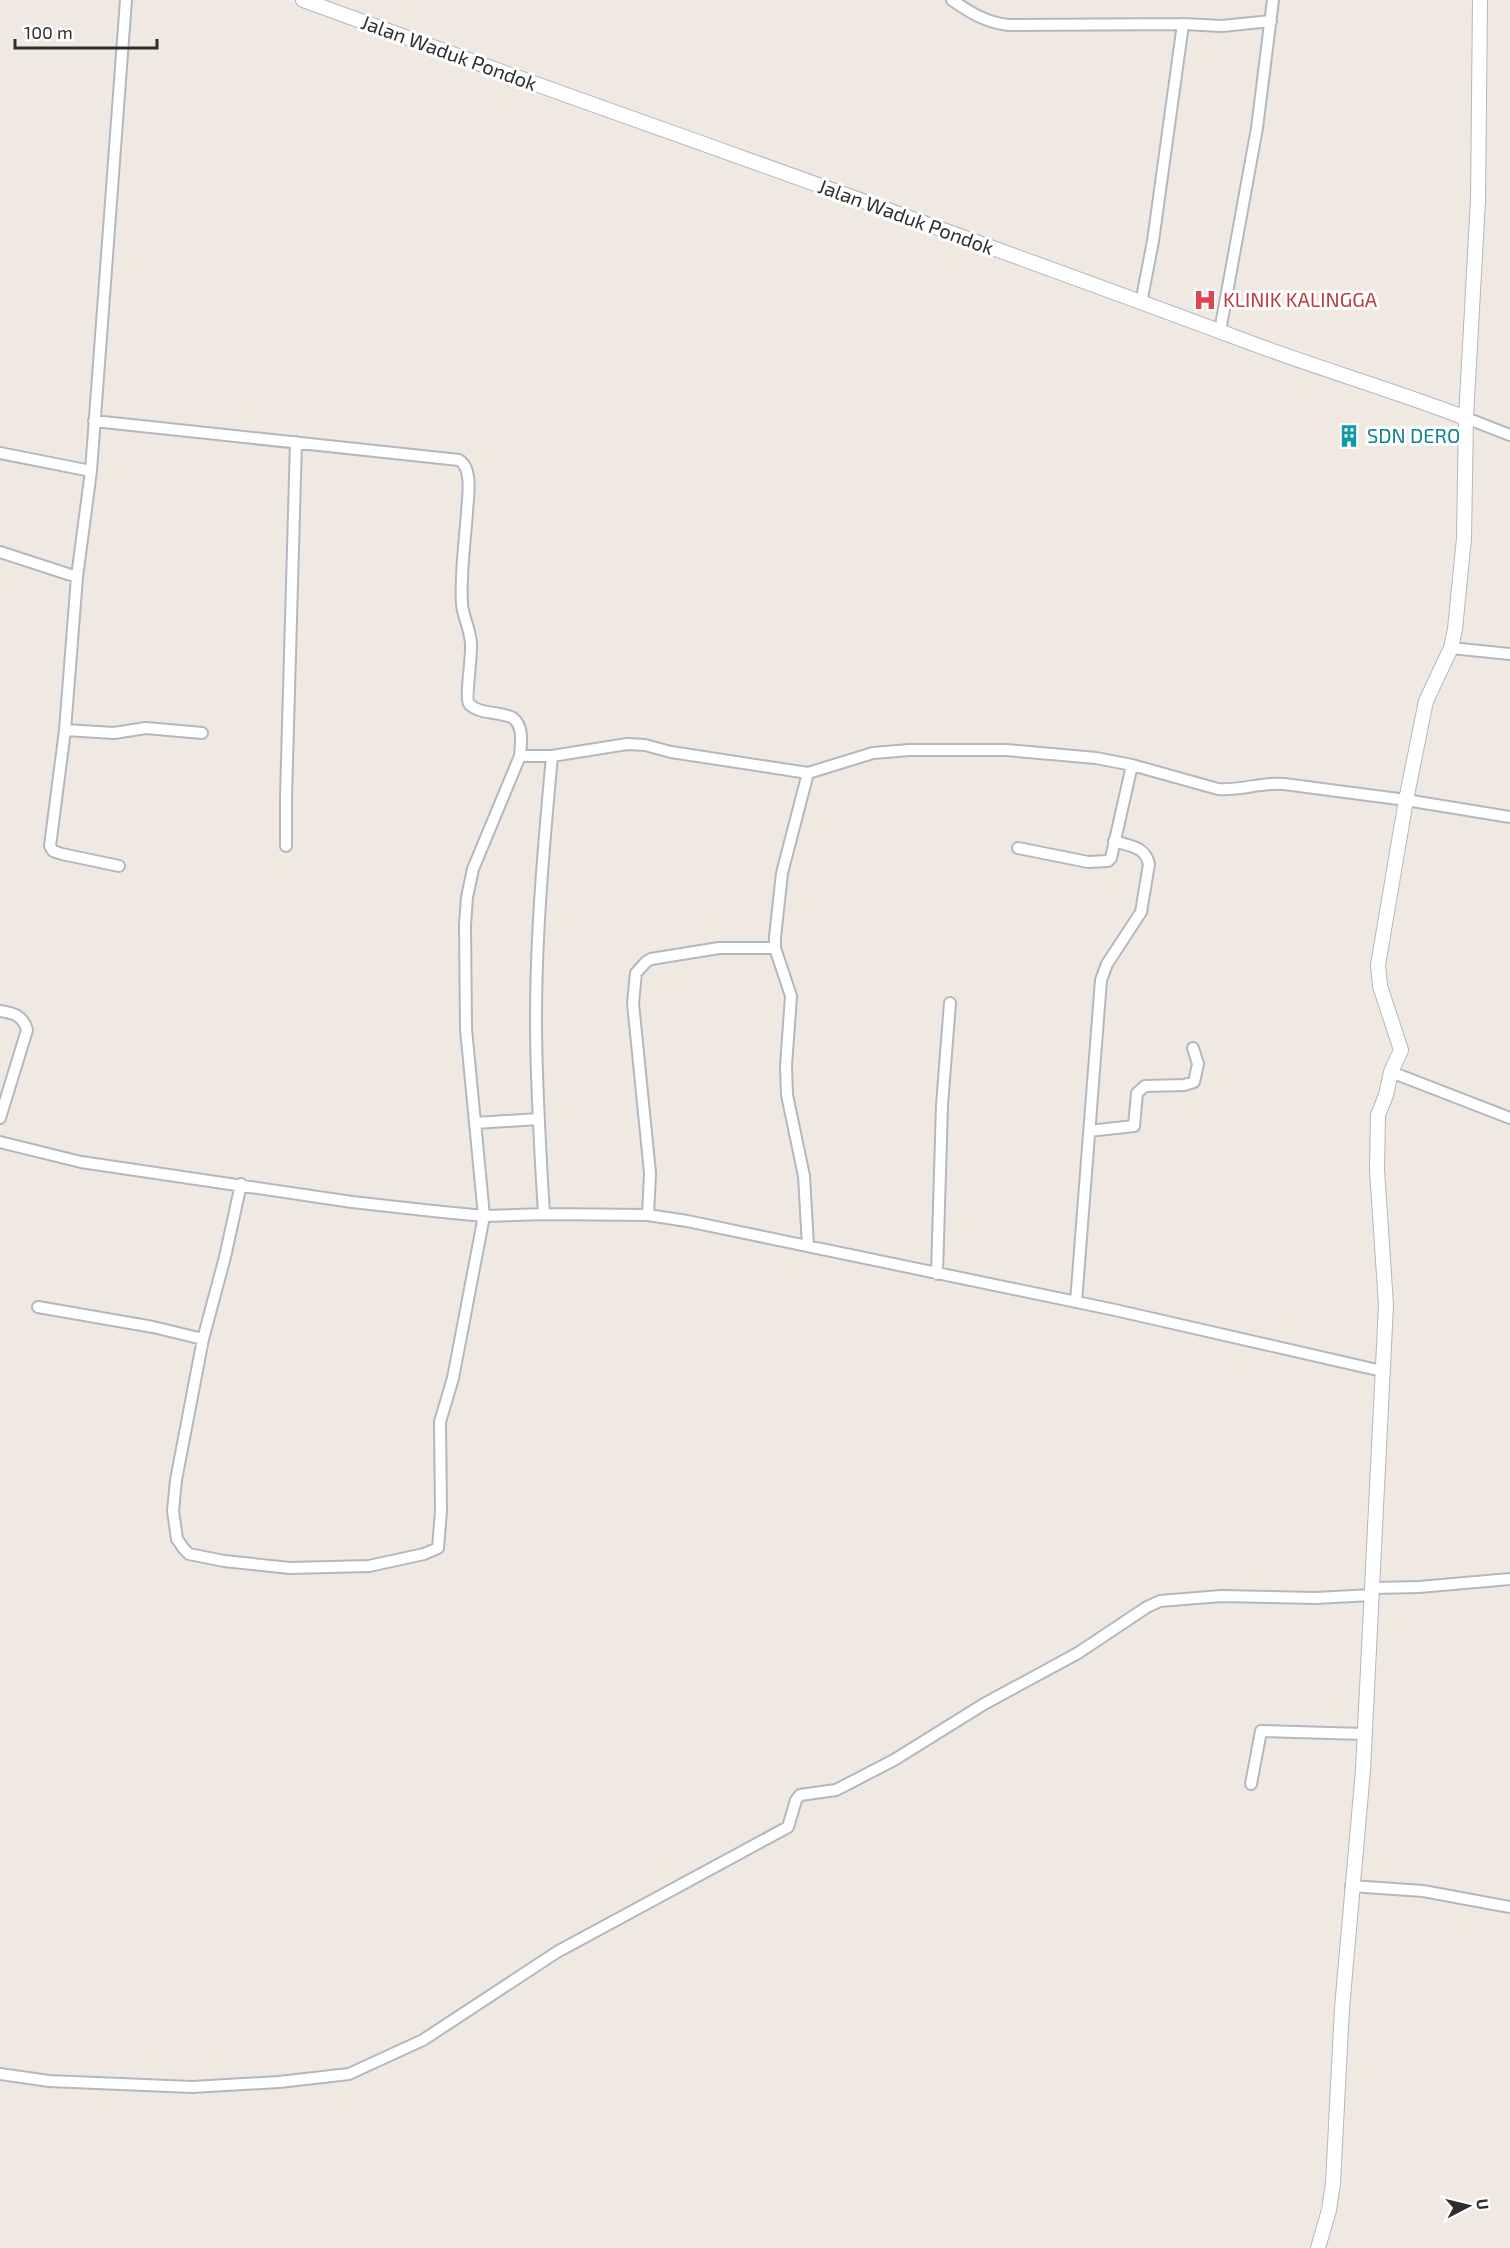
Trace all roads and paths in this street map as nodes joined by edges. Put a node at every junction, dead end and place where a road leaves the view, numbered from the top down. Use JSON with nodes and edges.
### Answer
{"nodes":[{"id":1,"x":126,"y":0,"type":"edge"},
{"id":2,"x":303,"y":0,"type":"edge"},
{"id":3,"x":952,"y":0,"type":"edge"},
{"id":4,"x":1273,"y":0,"type":"edge"},
{"id":5,"x":1480,"y":0,"type":"edge"},
{"id":6,"x":1271,"y":21,"type":"junction"},
{"id":7,"x":1183,"y":24,"type":"junction"},
{"id":8,"x":1141,"y":303,"type":"junction"},
{"id":9,"x":1220,"y":331,"type":"junction"},
{"id":10,"x":1466,"y":418,"type":"junction"},
{"id":11,"x":94,"y":421,"type":"junction"},
{"id":12,"x":1510,"y":435,"type":"edge"},
{"id":13,"x":296,"y":442,"type":"junction"},
{"id":14,"x":0,"y":453,"type":"edge"},
{"id":15,"x":91,"y":471,"type":"junction"},
{"id":16,"x":0,"y":552,"type":"edge"},
{"id":17,"x":77,"y":577,"type":"junction"},
{"id":18,"x":1451,"y":648,"type":"junction"},
{"id":19,"x":1510,"y":654,"type":"edge"},
{"id":20,"x":65,"y":730,"type":"junction"},
{"id":21,"x":202,"y":733,"type":"dead end"},
{"id":22,"x":520,"y":756,"type":"junction"},
{"id":23,"x":552,"y":756,"type":"junction"},
{"id":24,"x":1132,"y":765,"type":"junction"},
{"id":25,"x":808,"y":773,"type":"junction"},
{"id":26,"x":1406,"y":800,"type":"junction"},
{"id":27,"x":1510,"y":818,"type":"edge"},
{"id":28,"x":1114,"y":841,"type":"junction"},
{"id":29,"x":286,"y":846,"type":"dead end"},
{"id":30,"x":1018,"y":849,"type":"dead end"},
{"id":31,"x":119,"y":866,"type":"dead end"},
{"id":32,"x":776,"y":948,"type":"junction"},
{"id":33,"x":950,"y":1003,"type":"dead end"},
{"id":34,"x":0,"y":1011,"type":"edge"},
{"id":35,"x":1193,"y":1048,"type":"dead end"},
{"id":36,"x":1391,"y":1072,"type":"junction"},
{"id":37,"x":0,"y":1118,"type":"edge"},
{"id":38,"x":1510,"y":1118,"type":"edge"},
{"id":39,"x":538,"y":1119,"type":"junction"},
{"id":40,"x":475,"y":1123,"type":"junction"},
{"id":41,"x":1089,"y":1131,"type":"junction"},
{"id":42,"x":0,"y":1142,"type":"edge"},
{"id":43,"x":241,"y":1184,"type":"junction"},
{"id":44,"x":544,"y":1214,"type":"junction"},
{"id":45,"x":648,"y":1215,"type":"junction"},
{"id":46,"x":484,"y":1216,"type":"junction"},
{"id":47,"x":808,"y":1246,"type":"junction"},
{"id":48,"x":937,"y":1274,"type":"junction"},
{"id":49,"x":1076,"y":1302,"type":"junction"},
{"id":50,"x":38,"y":1307,"type":"dead end"},
{"id":51,"x":203,"y":1339,"type":"junction"},
{"id":52,"x":1382,"y":1371,"type":"junction"},
{"id":53,"x":1510,"y":1579,"type":"edge"},
{"id":54,"x":1372,"y":1591,"type":"junction"},
{"id":55,"x":1364,"y":1734,"type":"junction"},
{"id":56,"x":1251,"y":1784,"type":"dead end"},
{"id":57,"x":1351,"y":1886,"type":"junction"},
{"id":58,"x":1510,"y":1906,"type":"edge"},
{"id":59,"x":0,"y":2074,"type":"edge"},
{"id":60,"x":1318,"y":2248,"type":"edge"}],
"edges":[{"from":1,"to":11,"type":"street"},
{"from":2,"to":8,"type":"street","name":"Jalan Waduk Pondok"},
{"from":3,"to":7,"type":"street"},
{"from":4,"to":6,"type":"street"},
{"from":5,"to":10,"type":"street"},
{"from":6,"to":7,"type":"street"},
{"from":6,"to":9,"type":"street"},
{"from":7,"to":8,"type":"street"},
{"from":8,"to":9,"type":"street","name":"Jalan Waduk Pondok"},
{"from":9,"to":10,"type":"street","name":"Jalan Waduk Pondok"},
{"from":10,"to":12,"type":"street","name":"Jalan Waduk Pondok"},
{"from":10,"to":18,"type":"street"},
{"from":11,"to":13,"type":"street"},
{"from":11,"to":15,"type":"street"},
{"from":13,"to":22,"type":"street"},
{"from":13,"to":29,"type":"street"},
{"from":14,"to":15,"type":"street"},
{"from":15,"to":17,"type":"street"},
{"from":16,"to":17,"type":"street"},
{"from":17,"to":20,"type":"street"},
{"from":18,"to":19,"type":"street"},
{"from":18,"to":26,"type":"street"},
{"from":20,"to":21,"type":"street"},
{"from":20,"to":31,"type":"street"},
{"from":22,"to":23,"type":"street"},
{"from":22,"to":40,"type":"street"},
{"from":23,"to":25,"type":"street"},
{"from":23,"to":39,"type":"street"},
{"from":24,"to":25,"type":"street"},
{"from":24,"to":26,"type":"street"},
{"from":24,"to":28,"type":"street"},
{"from":25,"to":32,"type":"street"},
{"from":26,"to":27,"type":"street"},
{"from":26,"to":36,"type":"street"},
{"from":28,"to":30,"type":"street"},
{"from":28,"to":41,"type":"street"},
{"from":32,"to":45,"type":"street"},
{"from":32,"to":47,"type":"street"},
{"from":33,"to":48,"type":"street"},
{"from":34,"to":37,"type":"street"},
{"from":35,"to":41,"type":"street"},
{"from":36,"to":38,"type":"street"},
{"from":36,"to":52,"type":"street"},
{"from":39,"to":40,"type":"street"},
{"from":39,"to":44,"type":"street"},
{"from":40,"to":46,"type":"street"},
{"from":41,"to":49,"type":"street"},
{"from":42,"to":43,"type":"street"},
{"from":43,"to":46,"type":"street"},
{"from":43,"to":51,"type":"street"},
{"from":44,"to":45,"type":"street"},
{"from":44,"to":46,"type":"street"},
{"from":45,"to":47,"type":"street"},
{"from":46,"to":51,"type":"street"},
{"from":47,"to":48,"type":"street"},
{"from":48,"to":49,"type":"street"},
{"from":49,"to":52,"type":"street"},
{"from":50,"to":51,"type":"street"},
{"from":52,"to":54,"type":"street"},
{"from":53,"to":54,"type":"street"},
{"from":54,"to":55,"type":"street"},
{"from":54,"to":59,"type":"street"},
{"from":55,"to":56,"type":"street"},
{"from":55,"to":57,"type":"street"},
{"from":57,"to":58,"type":"street"},
{"from":57,"to":60,"type":"street"}]}
